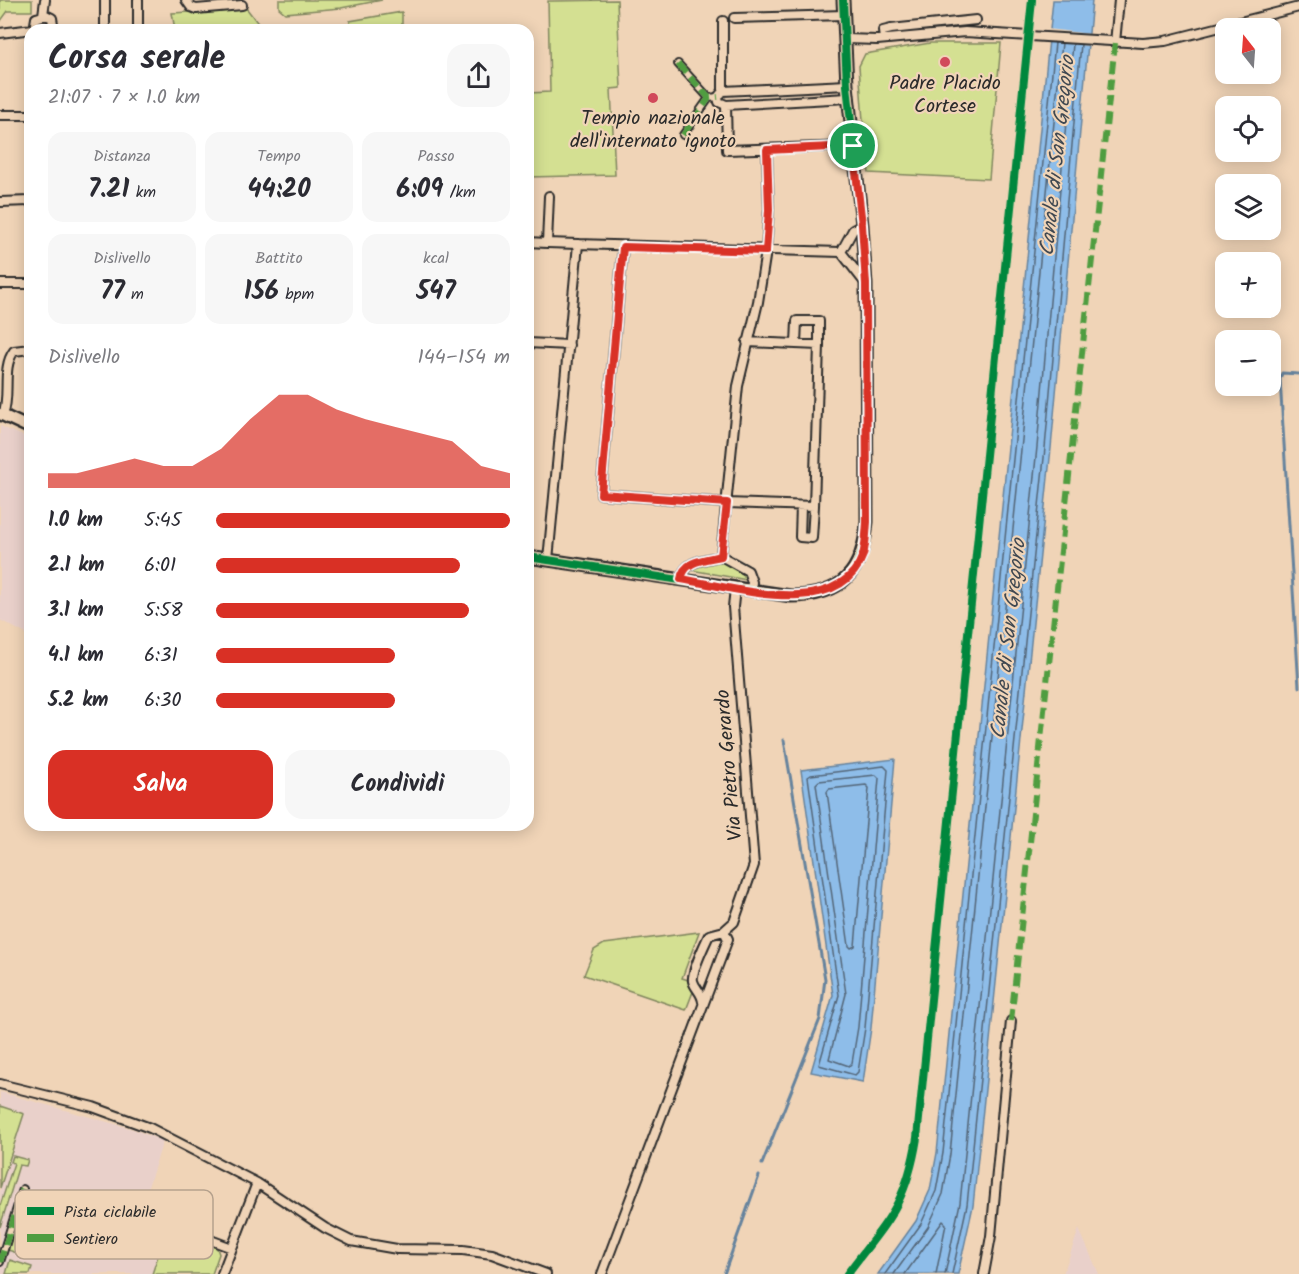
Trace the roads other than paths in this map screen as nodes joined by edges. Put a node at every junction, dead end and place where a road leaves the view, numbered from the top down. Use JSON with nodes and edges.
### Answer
{"nodes":[{"id":1,"x":45,"y":0,"type":"edge"},
{"id":2,"x":105,"y":0,"type":"edge"},
{"id":3,"x":138,"y":0,"type":"edge"},
{"id":4,"x":186,"y":0,"type":"edge"},
{"id":5,"x":843,"y":0,"type":"edge"},
{"id":6,"x":1119,"y":0,"type":"edge"},
{"id":7,"x":242,"y":5,"type":"dead end"},
{"id":8,"x":1299,"y":7,"type":"edge"},
{"id":9,"x":44,"y":15,"type":"junction"},
{"id":10,"x":844,"y":15,"type":"junction"},
{"id":11,"x":735,"y":18,"type":"dead end"},
{"id":12,"x":976,"y":20,"type":"dead end"},
{"id":13,"x":723,"y":21,"type":"dead end"},
{"id":14,"x":35,"y":24,"type":"edge"},
{"id":15,"x":53,"y":24,"type":"edge"},
{"id":16,"x":105,"y":24,"type":"edge"},
{"id":17,"x":138,"y":24,"type":"edge"},
{"id":18,"x":24,"y":30,"type":"edge"},
{"id":19,"x":0,"y":33,"type":"edge"},
{"id":20,"x":847,"y":39,"type":"junction"},
{"id":21,"x":884,"y":39,"type":"junction"},
{"id":22,"x":1111,"y":42,"type":"junction"},
{"id":23,"x":678,"y":64,"type":"dead end"},
{"id":24,"x":847,"y":85,"type":"junction"},
{"id":25,"x":717,"y":95,"type":"junction"},
{"id":26,"x":848,"y":98,"type":"junction"},
{"id":27,"x":726,"y":105,"type":"junction"},
{"id":28,"x":0,"y":115,"type":"edge"},
{"id":29,"x":24,"y":115,"type":"edge"},
{"id":30,"x":683,"y":135,"type":"dead end"},
{"id":31,"x":853,"y":146,"type":"junction"},
{"id":32,"x":767,"y":151,"type":"junction"},
{"id":33,"x":549,"y":196,"type":"dead end"},
{"id":34,"x":0,"y":201,"type":"edge"},
{"id":35,"x":24,"y":201,"type":"edge"},
{"id":36,"x":862,"y":225,"type":"junction"},
{"id":37,"x":534,"y":242,"type":"edge"},
{"id":38,"x":547,"y":243,"type":"junction"},
{"id":39,"x":578,"y":244,"type":"junction"},
{"id":40,"x":623,"y":247,"type":"junction"},
{"id":41,"x":766,"y":251,"type":"junction"},
{"id":42,"x":841,"y":252,"type":"junction"},
{"id":43,"x":0,"y":284,"type":"edge"},
{"id":44,"x":24,"y":284,"type":"edge"},
{"id":45,"x":866,"y":284,"type":"junction"},
{"id":46,"x":534,"y":342,"type":"edge"},
{"id":47,"x":747,"y":342,"type":"junction"},
{"id":48,"x":796,"y":344,"type":"junction"},
{"id":49,"x":569,"y":345,"type":"junction"},
{"id":50,"x":819,"y":345,"type":"junction"},
{"id":51,"x":24,"y":350,"type":"edge"},
{"id":52,"x":1,"y":414,"type":"edge"},
{"id":53,"x":24,"y":425,"type":"edge"},
{"id":54,"x":727,"y":503,"type":"junction"},
{"id":55,"x":801,"y":506,"type":"junction"},
{"id":56,"x":814,"y":506,"type":"junction"},
{"id":57,"x":721,"y":556,"type":"junction"},
{"id":58,"x":534,"y":558,"type":"edge"},
{"id":59,"x":548,"y":560,"type":"junction"},
{"id":60,"x":681,"y":579,"type":"junction"},
{"id":61,"x":735,"y":588,"type":"junction"},
{"id":62,"x":751,"y":591,"type":"junction"},
{"id":63,"x":724,"y":931,"type":"junction"},
{"id":64,"x":705,"y":990,"type":"junction"},
{"id":65,"x":1011,"y":1021,"type":"dead end"},
{"id":66,"x":0,"y":1084,"type":"edge"},
{"id":67,"x":257,"y":1183,"type":"junction"},
{"id":68,"x":15,"y":1214,"type":"edge"},
{"id":69,"x":213,"y":1241,"type":"edge"},
{"id":70,"x":232,"y":1248,"type":"junction"},
{"id":71,"x":0,"y":1262,"type":"edge"},
{"id":72,"x":222,"y":1274,"type":"edge"},
{"id":73,"x":546,"y":1274,"type":"edge"},
{"id":74,"x":602,"y":1274,"type":"edge"},
{"id":75,"x":984,"y":1274,"type":"edge"}],
"edges":[{"from":1,"to":9,"type":"street"},
{"from":2,"to":16,"type":"street"},
{"from":3,"to":17,"type":"street"},
{"from":4,"to":7,"type":"street"},
{"from":5,"to":10,"type":"street"},
{"from":6,"to":22,"type":"street"},
{"from":8,"to":22,"type":"street"},
{"from":9,"to":14,"type":"street"},
{"from":9,"to":15,"type":"street"},
{"from":10,"to":11,"type":"street"},
{"from":10,"to":20,"type":"street"},
{"from":12,"to":21,"type":"street"},
{"from":13,"to":25,"type":"street"},
{"from":18,"to":19,"type":"street"},
{"from":20,"to":21,"type":"street"},
{"from":20,"to":24,"type":"street"},
{"from":21,"to":22,"type":"street"},
{"from":23,"to":25,"type":"street"},
{"from":24,"to":25,"type":"street"},
{"from":24,"to":26,"type":"street"},
{"from":25,"to":27,"type":"street"},
{"from":25,"to":30,"type":"street"},
{"from":26,"to":27,"type":"street"},
{"from":26,"to":31,"type":"street"},
{"from":27,"to":32,"type":"street"},
{"from":28,"to":29,"type":"street"},
{"from":31,"to":32,"type":"street"},
{"from":31,"to":36,"type":"street"},
{"from":32,"to":41,"type":"street"},
{"from":33,"to":38,"type":"street"},
{"from":34,"to":35,"type":"street"},
{"from":36,"to":42,"type":"street"},
{"from":36,"to":45,"type":"street"},
{"from":37,"to":38,"type":"street"},
{"from":38,"to":39,"type":"street"},
{"from":39,"to":40,"type":"street"},
{"from":39,"to":49,"type":"street"},
{"from":40,"to":41,"type":"street"},
{"from":40,"to":54,"type":"street"},
{"from":41,"to":42,"type":"street"},
{"from":41,"to":47,"type":"street"},
{"from":42,"to":45,"type":"street"},
{"from":43,"to":44,"type":"street"},
{"from":45,"to":62,"type":"street"},
{"from":46,"to":49,"type":"street"},
{"from":47,"to":48,"type":"street"},
{"from":47,"to":54,"type":"street"},
{"from":48,"to":50,"type":"street"},
{"from":48,"to":50,"type":"street"},
{"from":49,"to":59,"type":"street"},
{"from":50,"to":56,"type":"street"},
{"from":51,"to":52,"type":"street"},
{"from":52,"to":53,"type":"street"},
{"from":54,"to":55,"type":"street"},
{"from":54,"to":57,"type":"street"},
{"from":55,"to":56,"type":"street"},
{"from":55,"to":56,"type":"street"},
{"from":57,"to":60,"type":"street"},
{"from":57,"to":62,"type":"street"},
{"from":58,"to":59,"type":"street"},
{"from":59,"to":60,"type":"street"},
{"from":60,"to":61,"type":"street"},
{"from":61,"to":62,"type":"street"},
{"from":61,"to":63,"type":"street","name":"Via Pietro Gerardo"},
{"from":63,"to":64,"type":"street"},
{"from":63,"to":64,"type":"street","name":"Via Pietro Gerardo"},
{"from":64,"to":74,"type":"street","name":"Via Pietro Gerardo"},
{"from":65,"to":75,"type":"street"},
{"from":66,"to":67,"type":"street"},
{"from":67,"to":70,"type":"street"},
{"from":67,"to":73,"type":"street"},
{"from":68,"to":71,"type":"street"},
{"from":69,"to":70,"type":"street"},
{"from":70,"to":72,"type":"street"}]}
